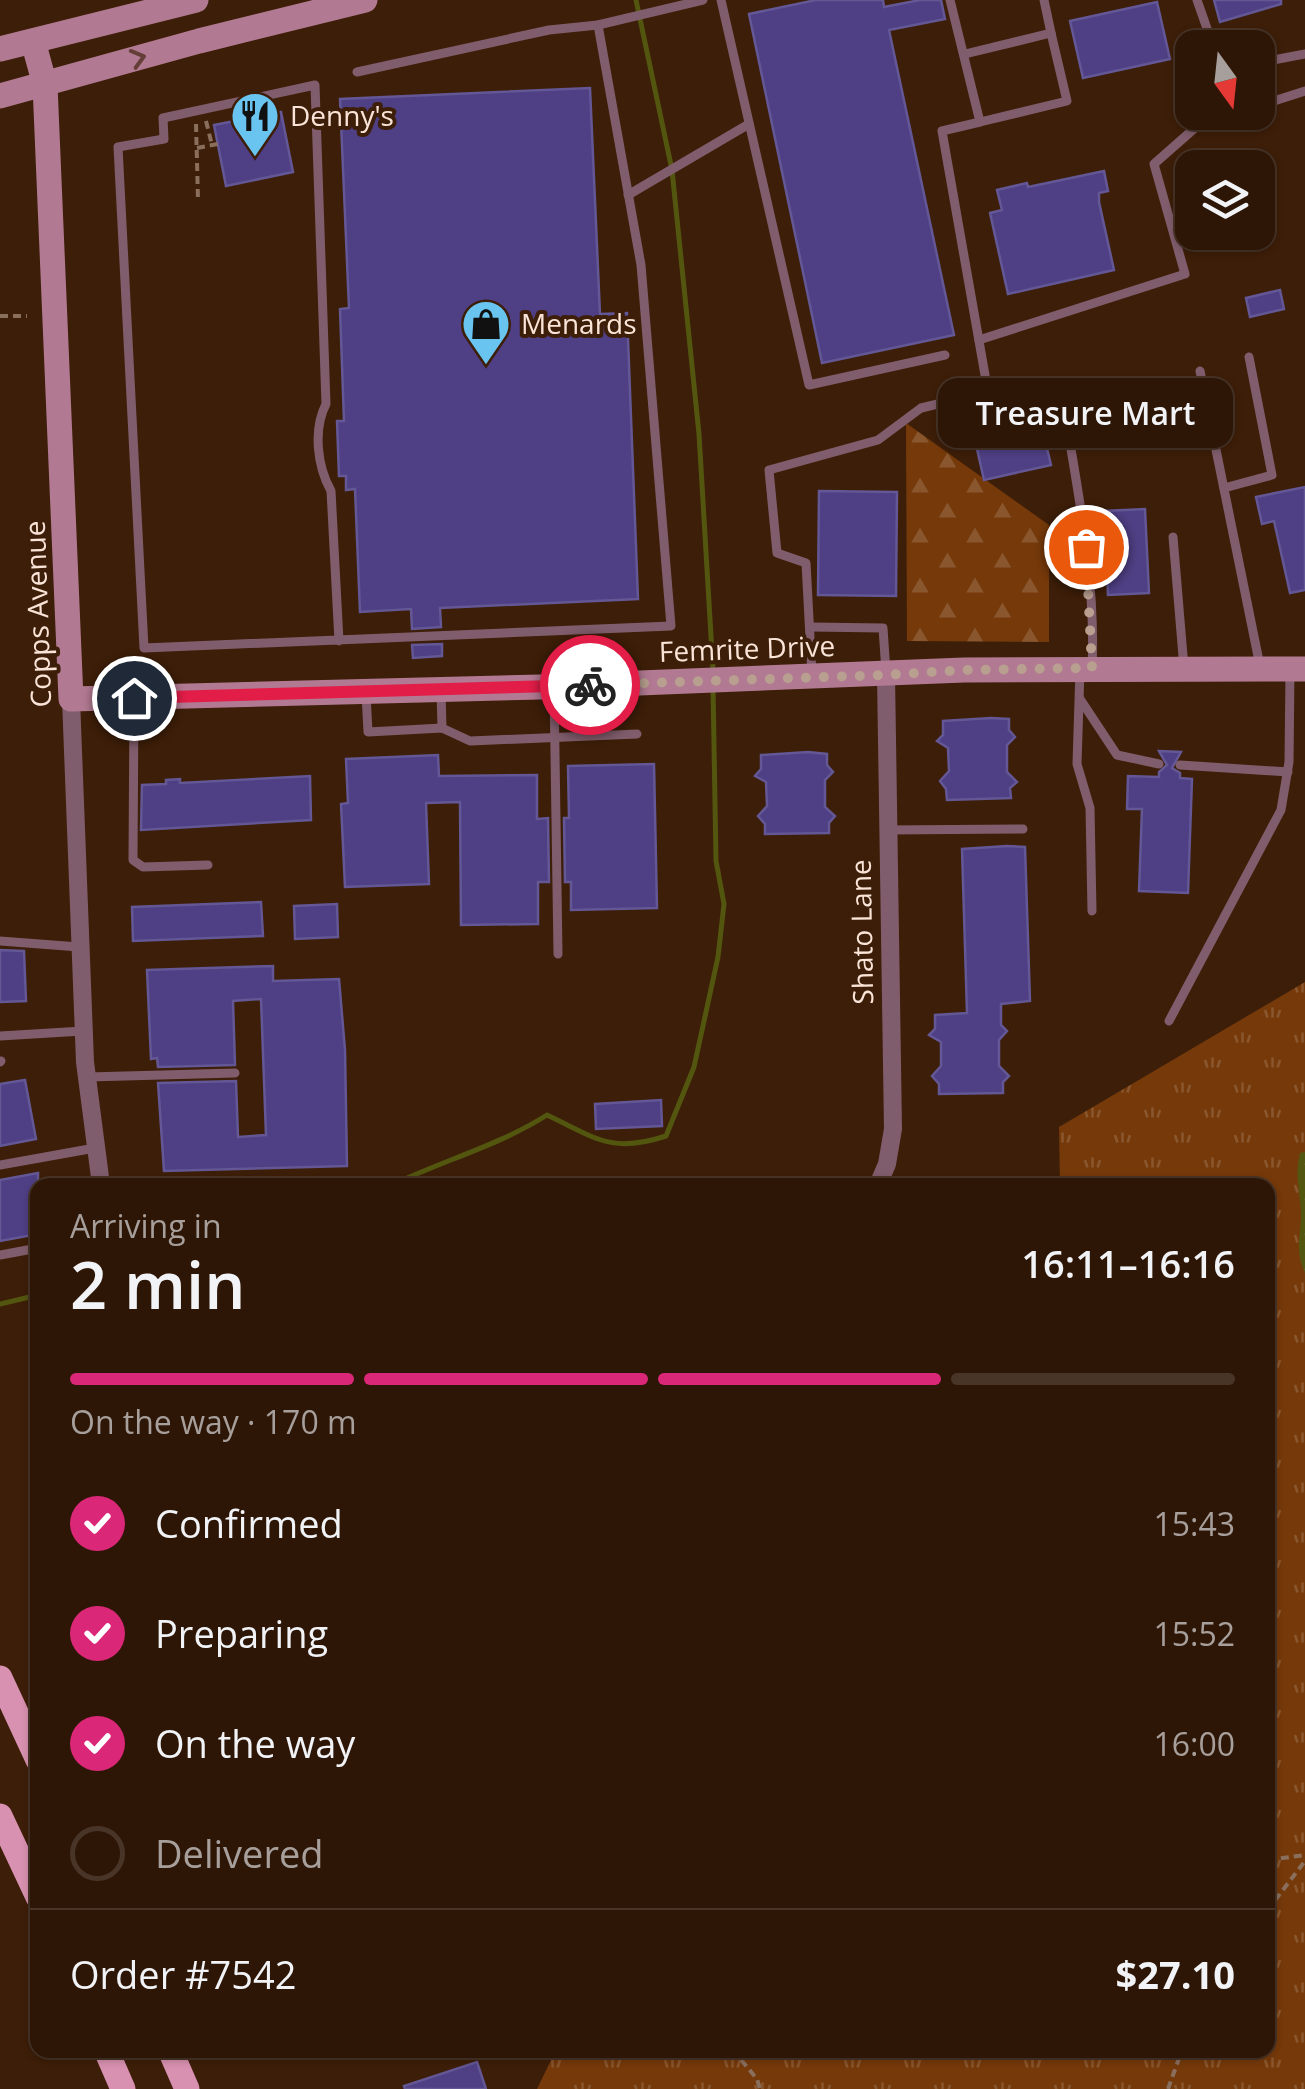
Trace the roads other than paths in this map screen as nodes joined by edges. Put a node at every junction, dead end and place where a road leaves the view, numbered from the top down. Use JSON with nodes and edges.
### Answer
{"nodes":[{"id":1,"x":196,"y":0,"type":"edge"},
{"id":2,"x":365,"y":0,"type":"edge"},
{"id":3,"x":703,"y":0,"type":"edge"},
{"id":4,"x":722,"y":0,"type":"edge"},
{"id":5,"x":950,"y":0,"type":"edge"},
{"id":6,"x":1044,"y":0,"type":"edge"},
{"id":7,"x":1197,"y":0,"type":"edge"},
{"id":8,"x":598,"y":24,"type":"junction"},
{"id":9,"x":1208,"y":30,"type":"edge"},
{"id":10,"x":1051,"y":33,"type":"junction"},
{"id":11,"x":33,"y":41,"type":"junction"},
{"id":12,"x":0,"y":49,"type":"edge"},
{"id":13,"x":965,"y":54,"type":"junction"},
{"id":14,"x":1305,"y":54,"type":"edge"},
{"id":15,"x":1275,"y":59,"type":"edge"},
{"id":16,"x":357,"y":72,"type":"dead end"},
{"id":17,"x":44,"y":85,"type":"junction"},
{"id":18,"x":1305,"y":91,"type":"edge"},
{"id":19,"x":0,"y":96,"type":"edge"},
{"id":20,"x":1275,"y":101,"type":"edge"},
{"id":21,"x":980,"y":122,"type":"junction"},
{"id":22,"x":749,"y":124,"type":"junction"},
{"id":23,"x":1193,"y":130,"type":"edge"},
{"id":24,"x":628,"y":195,"type":"junction"},
{"id":25,"x":980,"y":340,"type":"junction"},
{"id":26,"x":945,"y":355,"type":"dead end"},
{"id":27,"x":1250,"y":357,"type":"dead end"},
{"id":28,"x":1200,"y":371,"type":"dead end"},
{"id":29,"x":988,"y":392,"type":"junction"},
{"id":30,"x":1224,"y":488,"type":"junction"},
{"id":31,"x":1173,"y":537,"type":"dead end"},
{"id":32,"x":810,"y":627,"type":"junction"},
{"id":33,"x":339,"y":641,"type":"junction"},
{"id":34,"x":1086,"y":668,"type":"junction"},
{"id":35,"x":1184,"y":668,"type":"junction"},
{"id":36,"x":1261,"y":669,"type":"junction"},
{"id":37,"x":1298,"y":669,"type":"edge"},
{"id":38,"x":886,"y":675,"type":"junction"},
{"id":39,"x":812,"y":677,"type":"junction"},
{"id":40,"x":554,"y":686,"type":"junction"},
{"id":41,"x":441,"y":690,"type":"junction"},
{"id":42,"x":366,"y":692,"type":"junction"},
{"id":43,"x":1078,"y":696,"type":"junction"},
{"id":44,"x":134,"y":698,"type":"junction"},
{"id":45,"x":71,"y":699,"type":"junction"},
{"id":46,"x":442,"y":728,"type":"junction"},
{"id":47,"x":638,"y":734,"type":"dead end"},
{"id":48,"x":554,"y":737,"type":"junction"},
{"id":49,"x":1159,"y":764,"type":"dead end"},
{"id":50,"x":1180,"y":765,"type":"dead end"},
{"id":51,"x":1288,"y":772,"type":"junction"},
{"id":52,"x":1023,"y":828,"type":"dead end"},
{"id":53,"x":888,"y":830,"type":"junction"},
{"id":54,"x":208,"y":865,"type":"dead end"},
{"id":55,"x":1092,"y":911,"type":"dead end"},
{"id":56,"x":0,"y":941,"type":"edge"},
{"id":57,"x":79,"y":947,"type":"junction"},
{"id":58,"x":558,"y":954,"type":"dead end"},
{"id":59,"x":1169,"y":1020,"type":"dead end"},
{"id":60,"x":83,"y":1031,"type":"junction"},
{"id":61,"x":0,"y":1036,"type":"edge"},
{"id":62,"x":236,"y":1073,"type":"dead end"},
{"id":63,"x":86,"y":1077,"type":"junction"},
{"id":64,"x":95,"y":1148,"type":"junction"},
{"id":65,"x":0,"y":1165,"type":"edge"},
{"id":66,"x":100,"y":1178,"type":"edge"},
{"id":67,"x":881,"y":1178,"type":"edge"},
{"id":68,"x":30,"y":1249,"type":"edge"},
{"id":69,"x":0,"y":1255,"type":"edge"},
{"id":70,"x":0,"y":1678,"type":"edge"},
{"id":71,"x":30,"y":1743,"type":"edge"},
{"id":72,"x":0,"y":1816,"type":"edge"},
{"id":73,"x":30,"y":1880,"type":"edge"},
{"id":74,"x":109,"y":2058,"type":"edge"},
{"id":75,"x":173,"y":2058,"type":"edge"},
{"id":76,"x":123,"y":2089,"type":"edge"},
{"id":77,"x":187,"y":2089,"type":"edge"}],
"edges":[{"from":1,"to":11,"type":"street"},
{"from":17,"to":2,"type":"street","one_way":true},
{"from":3,"to":8,"type":"lane"},
{"from":4,"to":22,"type":"lane"},
{"from":5,"to":13,"type":"lane"},
{"from":6,"to":10,"type":"lane"},
{"from":7,"to":9,"type":"lane"},
{"from":8,"to":16,"type":"lane"},
{"from":8,"to":24,"type":"lane"},
{"from":10,"to":13,"type":"lane"},
{"from":10,"to":21,"type":"lane"},
{"from":11,"to":12,"type":"street"},
{"from":11,"to":17,"type":"street","name":"Copps Avenue"},
{"from":13,"to":21,"type":"lane"},
{"from":14,"to":15,"type":"lane"},
{"from":17,"to":19,"type":"street"},
{"from":17,"to":45,"type":"street","name":"Copps Avenue"},
{"from":18,"to":20,"type":"lane"},
{"from":21,"to":25,"type":"lane"},
{"from":22,"to":24,"type":"lane"},
{"from":22,"to":26,"type":"lane"},
{"from":23,"to":25,"type":"lane"},
{"from":24,"to":33,"type":"lane"},
{"from":25,"to":29,"type":"lane"},
{"from":27,"to":30,"type":"lane"},
{"from":28,"to":30,"type":"lane"},
{"from":29,"to":32,"type":"lane"},
{"from":29,"to":34,"type":"lane"},
{"from":30,"to":36,"type":"lane"},
{"from":31,"to":35,"type":"lane"},
{"from":32,"to":38,"type":"lane"},
{"from":32,"to":39,"type":"lane"},
{"from":33,"to":33,"type":"lane"},
{"from":34,"to":35,"type":"street","name":"Femrite Drive"},
{"from":34,"to":38,"type":"street","name":"Femrite Drive"},
{"from":34,"to":43,"type":"lane"},
{"from":35,"to":36,"type":"street","name":"Femrite Drive"},
{"from":36,"to":37,"type":"street","name":"Femrite Drive"},
{"from":37,"to":51,"type":"lane"},
{"from":38,"to":39,"type":"street","name":"Femrite Drive"},
{"from":38,"to":53,"type":"street","name":"Shato Lane"},
{"from":39,"to":40,"type":"street","name":"Femrite Drive"},
{"from":40,"to":41,"type":"street","name":"Femrite Drive"},
{"from":40,"to":48,"type":"lane"},
{"from":41,"to":42,"type":"street","name":"Femrite Drive"},
{"from":41,"to":46,"type":"lane"},
{"from":42,"to":44,"type":"street","name":"Femrite Drive"},
{"from":42,"to":46,"type":"lane"},
{"from":43,"to":49,"type":"lane"},
{"from":43,"to":55,"type":"lane"},
{"from":44,"to":45,"type":"street","name":"Femrite Drive"},
{"from":44,"to":54,"type":"lane"},
{"from":45,"to":57,"type":"street","name":"Copps Avenue"},
{"from":46,"to":48,"type":"lane"},
{"from":47,"to":48,"type":"lane"},
{"from":48,"to":58,"type":"lane"},
{"from":50,"to":51,"type":"lane"},
{"from":51,"to":59,"type":"lane"},
{"from":52,"to":53,"type":"lane"},
{"from":53,"to":67,"type":"street","name":"Shato Lane"},
{"from":56,"to":57,"type":"lane"},
{"from":57,"to":60,"type":"street","name":"Copps Avenue"},
{"from":60,"to":61,"type":"lane"},
{"from":60,"to":63,"type":"street","name":"Copps Avenue"},
{"from":62,"to":63,"type":"lane"},
{"from":63,"to":64,"type":"street","name":"Copps Avenue"},
{"from":64,"to":65,"type":"lane"},
{"from":64,"to":66,"type":"street","name":"Copps Avenue"},
{"from":68,"to":69,"type":"lane"},
{"from":70,"to":71,"type":"main road"},
{"from":72,"to":73,"type":"main road"},
{"from":74,"to":76,"type":"main road"},
{"from":75,"to":77,"type":"main road"}]}
